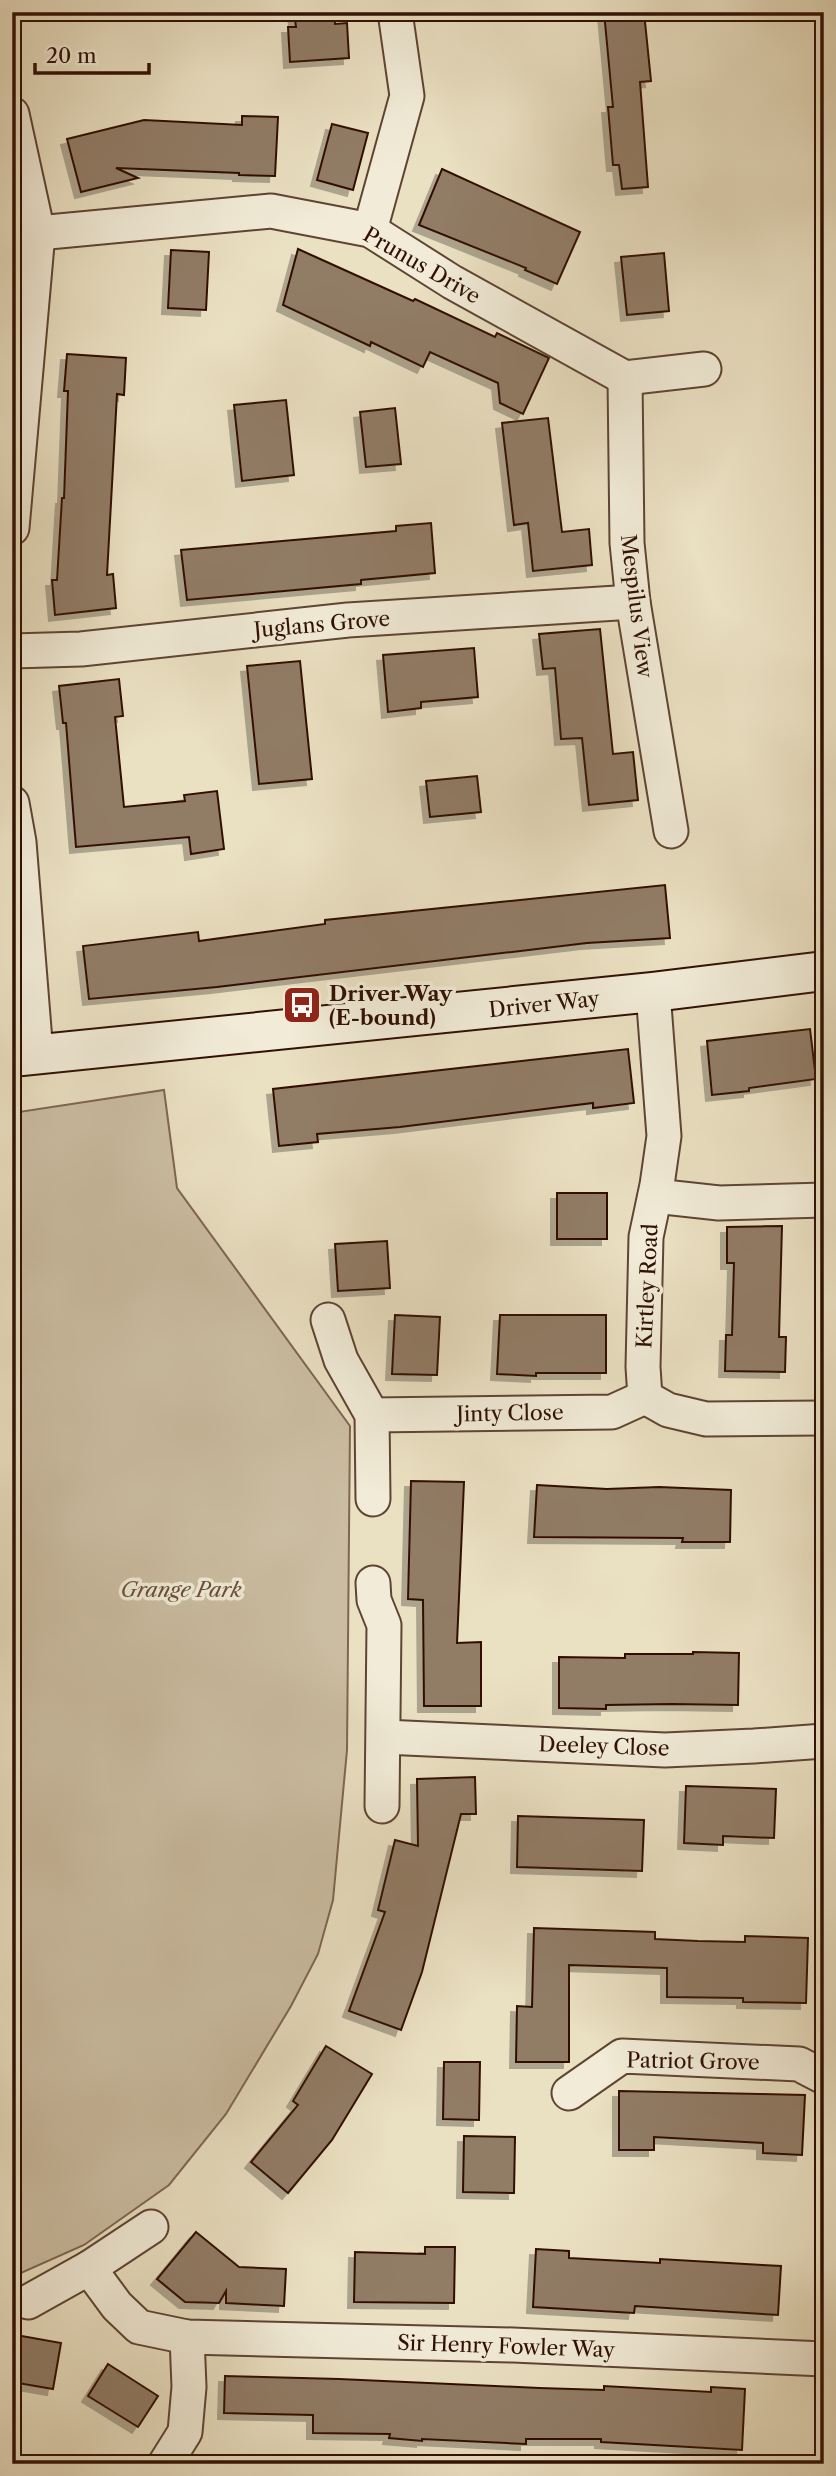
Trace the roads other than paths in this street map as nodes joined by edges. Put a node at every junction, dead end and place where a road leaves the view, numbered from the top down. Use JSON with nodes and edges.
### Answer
{"nodes":[{"id":1,"x":395,"y":12,"type":"edge"},
{"id":2,"x":12,"y":114,"type":"edge"},
{"id":3,"x":370,"y":230,"type":"junction"},
{"id":4,"x":38,"y":233,"type":"junction"},
{"id":5,"x":704,"y":369,"type":"dead end"},
{"id":6,"x":625,"y":378,"type":"junction"},
{"id":7,"x":16,"y":450,"type":"edge"},
{"id":8,"x":12,"y":528,"type":"edge"},
{"id":9,"x":633,"y":602,"type":"junction"},
{"id":10,"x":12,"y":650,"type":"edge"},
{"id":11,"x":12,"y":803,"type":"edge"},
{"id":12,"x":671,"y":831,"type":"dead end"},
{"id":13,"x":15,"y":842,"type":"edge"},
{"id":14,"x":824,"y":971,"type":"edge"},
{"id":15,"x":653,"y":992,"type":"junction"},
{"id":16,"x":24,"y":1055,"type":"edge"},
{"id":17,"x":655,"y":1196,"type":"junction"},
{"id":18,"x":824,"y":1199,"type":"edge"},
{"id":19,"x":328,"y":1320,"type":"dead end"},
{"id":20,"x":645,"y":1397,"type":"junction"},
{"id":21,"x":372,"y":1415,"type":"junction"},
{"id":22,"x":824,"y":1418,"type":"edge"},
{"id":23,"x":373,"y":1499,"type":"dead end"},
{"id":24,"x":373,"y":1583,"type":"dead end"},
{"id":25,"x":384,"y":1737,"type":"junction"},
{"id":26,"x":824,"y":1741,"type":"edge"},
{"id":27,"x":382,"y":1806,"type":"dead end"},
{"id":28,"x":824,"y":2077,"type":"edge"},
{"id":29,"x":569,"y":2093,"type":"dead end"},
{"id":30,"x":151,"y":2227,"type":"dead end"},
{"id":31,"x":89,"y":2268,"type":"junction"},
{"id":32,"x":28,"y":2302,"type":"dead end"},
{"id":33,"x":187,"y":2337,"type":"junction"},
{"id":34,"x":824,"y":2359,"type":"edge"},
{"id":35,"x":165,"y":2464,"type":"edge"}],
"edges":[{"from":1,"to":3,"type":"street"},
{"from":2,"to":4,"type":"street"},
{"from":3,"to":4,"type":"street","name":"Prunus Drive"},
{"from":3,"to":6,"type":"street","name":"Prunus Drive"},
{"from":4,"to":7,"type":"street"},
{"from":5,"to":6,"type":"street"},
{"from":6,"to":9,"type":"street","name":"Mespilus View"},
{"from":7,"to":8,"type":"street"},
{"from":9,"to":10,"type":"street","name":"Juglans Grove"},
{"from":9,"to":12,"type":"street","name":"Mespilus View"},
{"from":11,"to":13,"type":"street"},
{"from":13,"to":16,"type":"street"},
{"from":14,"to":15,"type":"main road","name":"Driver Way"},
{"from":15,"to":16,"type":"main road","name":"Driver Way"},
{"from":15,"to":17,"type":"street","name":"Kirtley Road"},
{"from":17,"to":18,"type":"street"},
{"from":17,"to":20,"type":"street","name":"Kirtley Road"},
{"from":19,"to":21,"type":"street"},
{"from":20,"to":21,"type":"street","name":"Jinty Close"},
{"from":20,"to":22,"type":"street"},
{"from":21,"to":23,"type":"street"},
{"from":24,"to":25,"type":"street"},
{"from":25,"to":26,"type":"street","name":"Deeley Close"},
{"from":25,"to":27,"type":"street"},
{"from":28,"to":29,"type":"street","name":"Patriot Grove"},
{"from":30,"to":31,"type":"street"},
{"from":31,"to":32,"type":"street"},
{"from":31,"to":33,"type":"street","name":"Sir Henry Fowler Way"},
{"from":33,"to":34,"type":"street","name":"Sir Henry Fowler Way"},
{"from":33,"to":35,"type":"street"}]}
